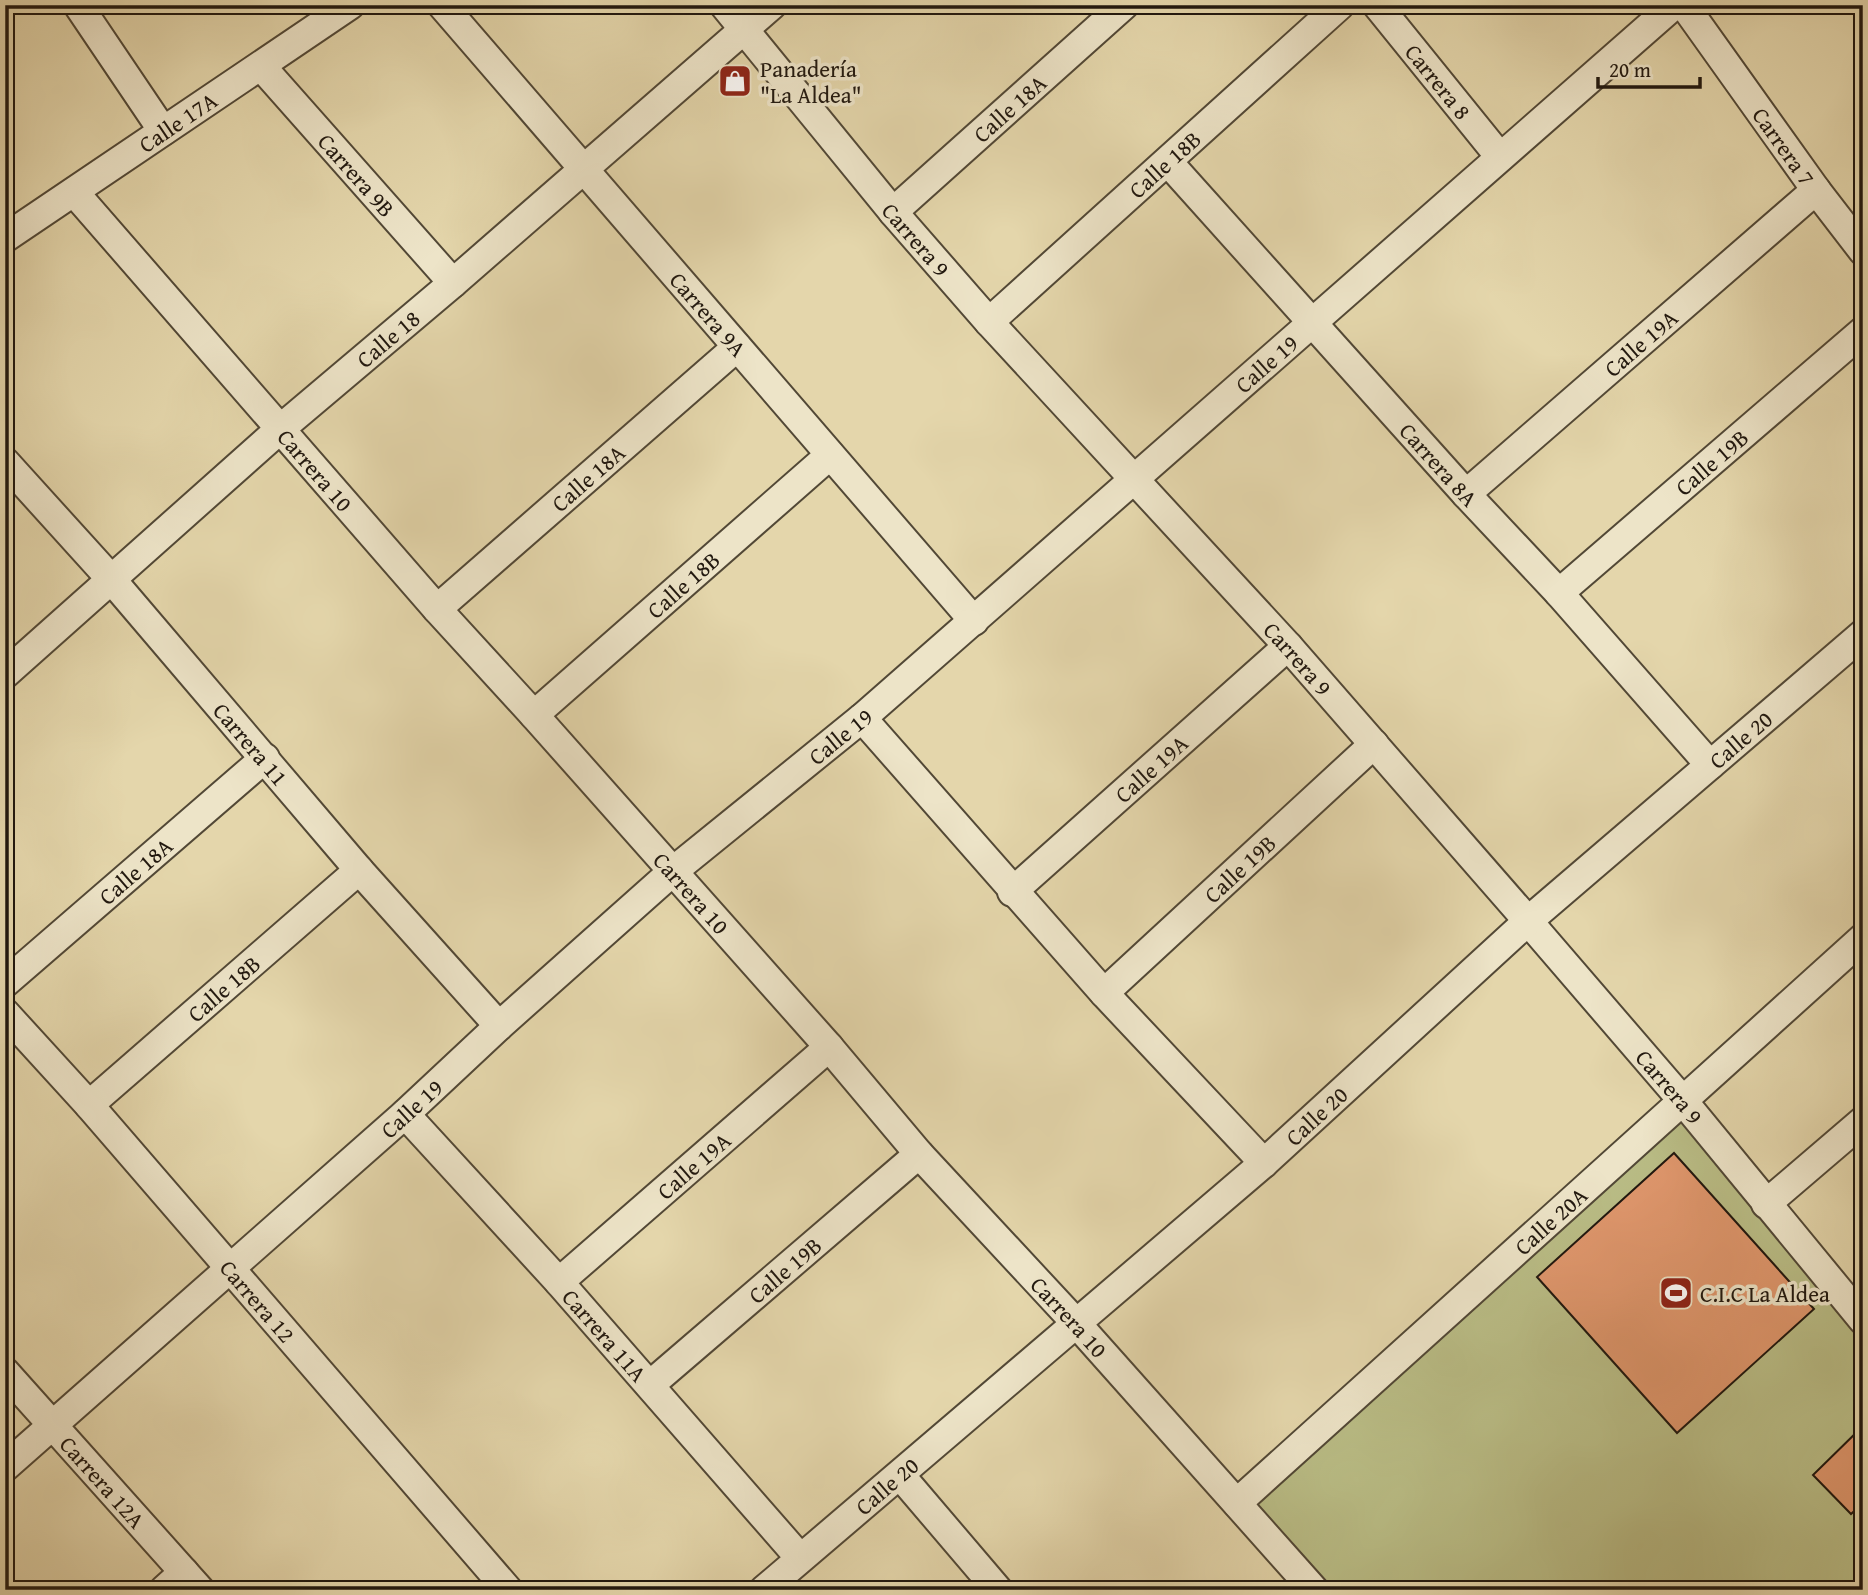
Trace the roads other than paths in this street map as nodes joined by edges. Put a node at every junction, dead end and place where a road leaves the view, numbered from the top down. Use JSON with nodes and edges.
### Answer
{"nodes":[{"id":1,"x":78,"y":5,"type":"edge"},
{"id":2,"x":351,"y":5,"type":"edge"},
{"id":3,"x":442,"y":5,"type":"edge"},
{"id":4,"x":724,"y":5,"type":"edge"},
{"id":5,"x":772,"y":5,"type":"edge"},
{"id":6,"x":1124,"y":5,"type":"edge"},
{"id":7,"x":1340,"y":5,"type":"edge"},
{"id":8,"x":1377,"y":5,"type":"edge"},
{"id":9,"x":1674,"y":5,"type":"edge"},
{"id":10,"x":1684,"y":5,"type":"edge"},
{"id":11,"x":744,"y":30,"type":"junction"},
{"id":12,"x":261,"y":66,"type":"junction"},
{"id":13,"x":163,"y":131,"type":"junction"},
{"id":14,"x":1500,"y":157,"type":"junction"},
{"id":15,"x":1168,"y":162,"type":"junction"},
{"id":16,"x":583,"y":169,"type":"junction"},
{"id":17,"x":1816,"y":190,"type":"junction"},
{"id":18,"x":74,"y":192,"type":"junction"},
{"id":19,"x":893,"y":212,"type":"junction"},
{"id":20,"x":5,"y":238,"type":"edge"},
{"id":21,"x":1863,"y":251,"type":"edge"},
{"id":22,"x":453,"y":283,"type":"junction"},
{"id":23,"x":1312,"y":322,"type":"junction"},
{"id":24,"x":989,"y":323,"type":"junction"},
{"id":25,"x":1863,"y":331,"type":"edge"},
{"id":26,"x":737,"y":347,"type":"junction"},
{"id":27,"x":279,"y":430,"type":"junction"},
{"id":28,"x":830,"y":455,"type":"junction"},
{"id":29,"x":5,"y":462,"type":"edge"},
{"id":30,"x":1133,"y":480,"type":"junction"},
{"id":31,"x":1466,"y":494,"type":"junction"},
{"id":32,"x":111,"y":579,"type":"junction"},
{"id":33,"x":1559,"y":593,"type":"junction"},
{"id":34,"x":437,"y":609,"type":"junction"},
{"id":35,"x":974,"y":621,"type":"junction"},
{"id":36,"x":1861,"y":640,"type":"edge"},
{"id":37,"x":1288,"y":646,"type":"junction"},
{"id":38,"x":7,"y":668,"type":"edge"},
{"id":39,"x":534,"y":715,"type":"junction"},
{"id":40,"x":862,"y":718,"type":"junction"},
{"id":41,"x":1374,"y":744,"type":"junction"},
{"id":42,"x":265,"y":758,"type":"junction"},
{"id":43,"x":1710,"y":765,"type":"junction"},
{"id":44,"x":359,"y":870,"type":"junction"},
{"id":45,"x":671,"y":872,"type":"junction"},
{"id":46,"x":1012,"y":891,"type":"junction"},
{"id":47,"x":1528,"y":921,"type":"junction"},
{"id":48,"x":1863,"y":938,"type":"edge"},
{"id":49,"x":5,"y":983,"type":"edge"},
{"id":50,"x":1104,"y":993,"type":"junction"},
{"id":51,"x":5,"y":1013,"type":"edge"},
{"id":52,"x":499,"y":1026,"type":"junction"},
{"id":53,"x":829,"y":1047,"type":"junction"},
{"id":54,"x":1683,"y":1101,"type":"junction"},
{"id":55,"x":89,"y":1105,"type":"junction"},
{"id":56,"x":405,"y":1114,"type":"junction"},
{"id":57,"x":1863,"y":1121,"type":"edge"},
{"id":58,"x":919,"y":1154,"type":"junction"},
{"id":59,"x":1264,"y":1163,"type":"junction"},
{"id":60,"x":1766,"y":1204,"type":"junction"},
{"id":61,"x":228,"y":1268,"type":"junction"},
{"id":62,"x":559,"y":1282,"type":"junction"},
{"id":63,"x":1863,"y":1320,"type":"edge"},
{"id":64,"x":1077,"y":1324,"type":"junction"},
{"id":65,"x":5,"y":1372,"type":"edge"},
{"id":66,"x":650,"y":1385,"type":"junction"},
{"id":67,"x":53,"y":1424,"type":"junction"},
{"id":68,"x":5,"y":1467,"type":"edge"},
{"id":69,"x":900,"y":1475,"type":"junction"},
{"id":70,"x":1237,"y":1503,"type":"junction"},
{"id":71,"x":800,"y":1558,"type":"junction"},
{"id":72,"x":183,"y":1584,"type":"edge"},
{"id":73,"x":508,"y":1590,"type":"edge"},
{"id":74,"x":764,"y":1590,"type":"edge"},
{"id":75,"x":998,"y":1590,"type":"edge"},
{"id":76,"x":1314,"y":1590,"type":"edge"}],
"edges":[{"from":1,"to":13,"type":"street"},
{"from":2,"to":12,"type":"street","name":"Calle 17A"},
{"from":3,"to":16,"type":"street","name":"Carrera 9A"},
{"from":4,"to":11,"type":"street","name":"Carrera 9"},
{"from":5,"to":11,"type":"street","name":"Calle 18"},
{"from":6,"to":19,"type":"street","name":"Calle 18A"},
{"from":7,"to":15,"type":"street","name":"Calle 18B"},
{"from":8,"to":14,"type":"street","name":"Carrera 8"},
{"from":9,"to":14,"type":"street","name":"Calle 19"},
{"from":10,"to":17,"type":"street","name":"Carrera 7"},
{"from":11,"to":16,"type":"street","name":"Calle 18"},
{"from":11,"to":19,"type":"street","name":"Carrera 9"},
{"from":12,"to":13,"type":"street","name":"Calle 17A"},
{"from":12,"to":22,"type":"street","name":"Carrera 9B"},
{"from":13,"to":18,"type":"street","name":"Calle 17A"},
{"from":14,"to":23,"type":"street","name":"Calle 19"},
{"from":15,"to":23,"type":"street","name":"Carrera 8A"},
{"from":15,"to":24,"type":"street","name":"Calle 18B"},
{"from":16,"to":22,"type":"street","name":"Calle 18"},
{"from":16,"to":26,"type":"street","name":"Carrera 9A"},
{"from":17,"to":21,"type":"street","name":"Carrera 7"},
{"from":17,"to":31,"type":"street","name":"Calle 19A"},
{"from":18,"to":20,"type":"street","name":"Calle 17A"},
{"from":18,"to":27,"type":"street","name":"Carrera 10"},
{"from":19,"to":24,"type":"street","name":"Carrera 9"},
{"from":22,"to":27,"type":"street","name":"Calle 18"},
{"from":23,"to":30,"type":"street","name":"Calle 19"},
{"from":23,"to":31,"type":"street","name":"Carrera 8A"},
{"from":24,"to":30,"type":"street","name":"Carrera 9"},
{"from":25,"to":33,"type":"street","name":"Calle 19B"},
{"from":26,"to":28,"type":"street","name":"Carrera 9A"},
{"from":26,"to":34,"type":"street","name":"Calle 18A"},
{"from":27,"to":32,"type":"street","name":"Calle 18"},
{"from":27,"to":34,"type":"street","name":"Carrera 10"},
{"from":28,"to":35,"type":"street","name":"Carrera 9A"},
{"from":28,"to":39,"type":"street","name":"Calle 18B"},
{"from":29,"to":32,"type":"street","name":"Carrera 11"},
{"from":30,"to":35,"type":"street","name":"Calle 19"},
{"from":30,"to":37,"type":"street","name":"Carrera 9"},
{"from":31,"to":33,"type":"street","name":"Carrera 8A"},
{"from":32,"to":38,"type":"street","name":"Calle 18"},
{"from":32,"to":42,"type":"street","name":"Carrera 11"},
{"from":33,"to":43,"type":"street","name":"Carrera 8A"},
{"from":34,"to":39,"type":"street","name":"Carrera 10"},
{"from":35,"to":40,"type":"street","name":"Calle 19"},
{"from":36,"to":43,"type":"street","name":"Calle 20"},
{"from":37,"to":41,"type":"street","name":"Carrera 9"},
{"from":37,"to":46,"type":"street","name":"Calle 19A"},
{"from":39,"to":45,"type":"street","name":"Carrera 10"},
{"from":40,"to":45,"type":"street","name":"Calle 19"},
{"from":40,"to":46,"type":"street"},
{"from":41,"to":47,"type":"street","name":"Carrera 9"},
{"from":41,"to":50,"type":"street","name":"Calle 19B"},
{"from":42,"to":44,"type":"street","name":"Carrera 11"},
{"from":42,"to":49,"type":"street","name":"Calle 18A"},
{"from":43,"to":47,"type":"street","name":"Calle 20"},
{"from":44,"to":52,"type":"street","name":"Carrera 11"},
{"from":44,"to":55,"type":"street","name":"Calle 18B"},
{"from":45,"to":52,"type":"street","name":"Calle 19"},
{"from":45,"to":53,"type":"street","name":"Carrera 10"},
{"from":46,"to":50,"type":"street"},
{"from":47,"to":54,"type":"street","name":"Carrera 9"},
{"from":47,"to":59,"type":"street","name":"Calle 20"},
{"from":48,"to":54,"type":"street","name":"Calle 20A"},
{"from":50,"to":59,"type":"street"},
{"from":51,"to":55,"type":"street","name":"Carrera 12"},
{"from":52,"to":56,"type":"street","name":"Calle 19"},
{"from":53,"to":58,"type":"street","name":"Carrera 10"},
{"from":53,"to":62,"type":"street","name":"Calle 19A"},
{"from":54,"to":60,"type":"street","name":"Carrera 9"},
{"from":54,"to":70,"type":"street","name":"Calle 20A"},
{"from":55,"to":61,"type":"street","name":"Carrera 12"},
{"from":56,"to":61,"type":"street","name":"Calle 19"},
{"from":56,"to":62,"type":"street","name":"Carrera 11A"},
{"from":57,"to":60,"type":"street"},
{"from":58,"to":64,"type":"street","name":"Carrera 10"},
{"from":58,"to":66,"type":"street","name":"Calle 19B"},
{"from":59,"to":64,"type":"street","name":"Calle 20"},
{"from":60,"to":63,"type":"street","name":"Carrera 9"},
{"from":61,"to":67,"type":"street","name":"Calle 19"},
{"from":61,"to":73,"type":"street","name":"Carrera 12"},
{"from":62,"to":66,"type":"street","name":"Carrera 11A"},
{"from":64,"to":69,"type":"street","name":"Calle 20"},
{"from":64,"to":70,"type":"street","name":"Carrera 10"},
{"from":65,"to":67,"type":"street","name":"Carrera 12A"},
{"from":66,"to":71,"type":"street","name":"Carrera 11A"},
{"from":67,"to":68,"type":"street","name":"Calle 19"},
{"from":67,"to":72,"type":"street","name":"Carrera 12A"},
{"from":69,"to":71,"type":"street","name":"Calle 20"},
{"from":69,"to":75,"type":"street"},
{"from":70,"to":76,"type":"street","name":"Carrera 10"},
{"from":71,"to":74,"type":"street","name":"Calle 20"}]}
